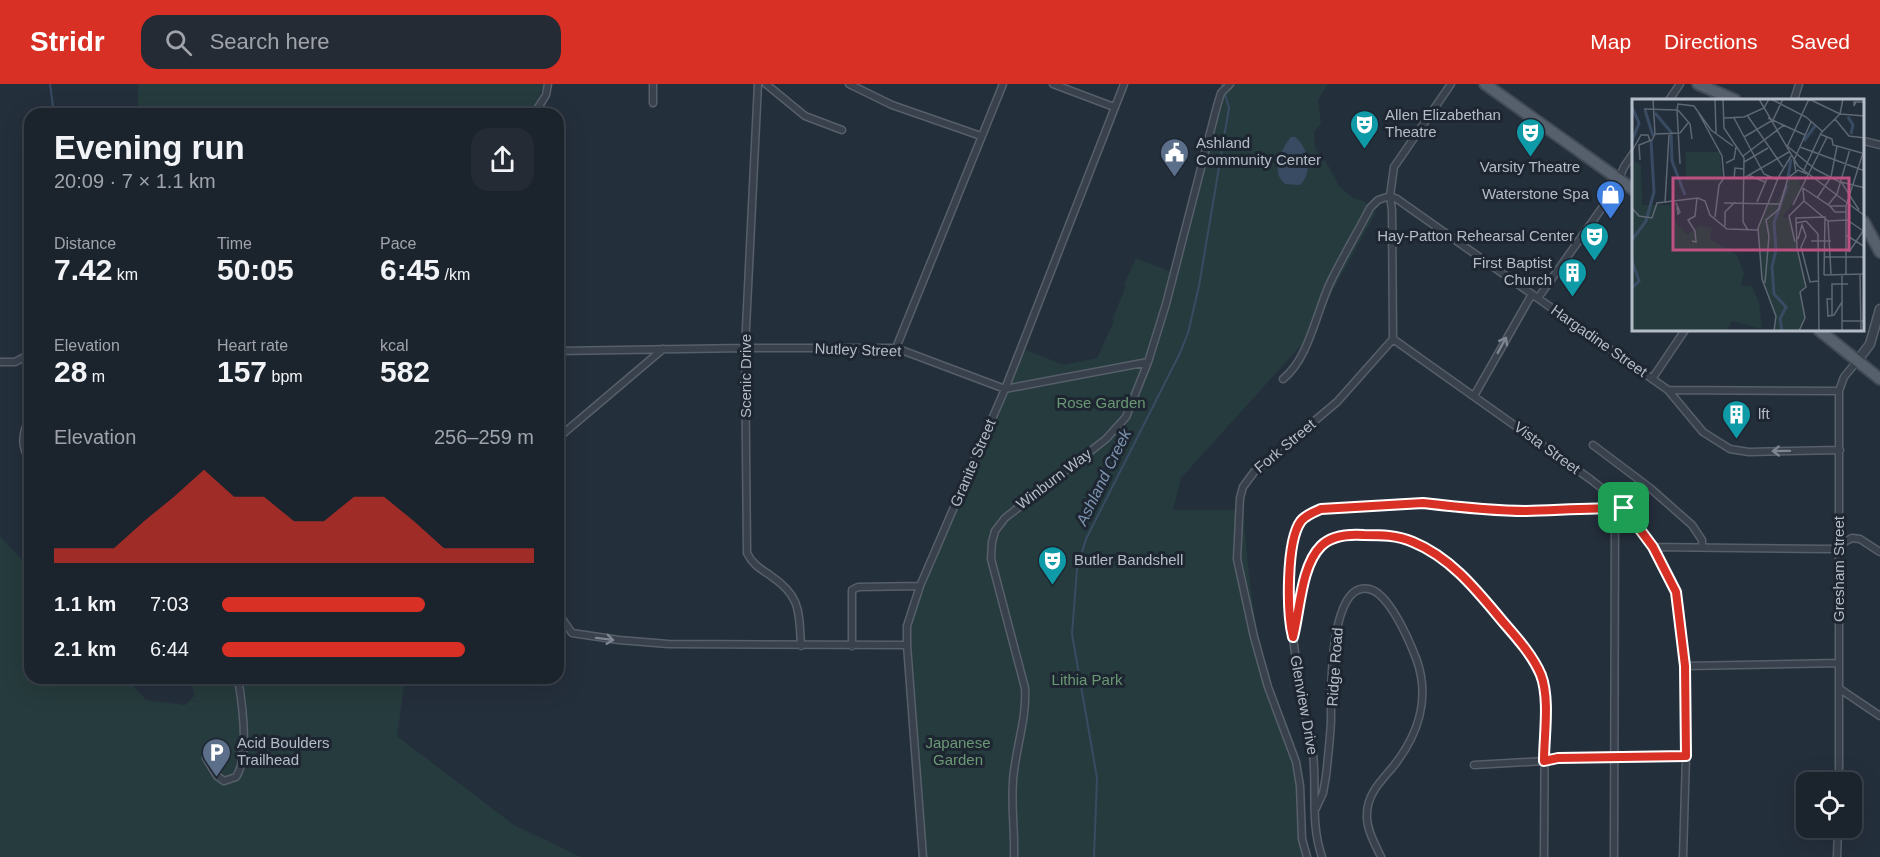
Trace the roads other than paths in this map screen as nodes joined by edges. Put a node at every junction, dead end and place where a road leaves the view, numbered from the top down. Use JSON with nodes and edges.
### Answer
{"nodes":[{"id":1,"x":549,"y":84,"type":"edge"},
{"id":2,"x":653,"y":84,"type":"edge"},
{"id":3,"x":766,"y":84,"type":"edge"},
{"id":4,"x":849,"y":84,"type":"edge"},
{"id":5,"x":1003,"y":84,"type":"edge"},
{"id":6,"x":1053,"y":84,"type":"edge"},
{"id":7,"x":1124,"y":84,"type":"edge"},
{"id":8,"x":1230,"y":84,"type":"edge"},
{"id":9,"x":1451,"y":84,"type":"edge"},
{"id":10,"x":1485,"y":84,"type":"edge"},
{"id":11,"x":1680,"y":84,"type":"edge"},
{"id":12,"x":1698,"y":84,"type":"edge"},
{"id":13,"x":1799,"y":84,"type":"edge"},
{"id":14,"x":759,"y":85,"type":"edge"},
{"id":15,"x":1670,"y":99,"type":"edge"},
{"id":16,"x":1732,"y":99,"type":"edge"},
{"id":17,"x":1794,"y":99,"type":"edge"},
{"id":18,"x":652,"y":103,"type":"dead end"},
{"id":19,"x":1114,"y":107,"type":"junction"},
{"id":20,"x":538,"y":108,"type":"edge"},
{"id":21,"x":842,"y":130,"type":"dead end"},
{"id":22,"x":981,"y":136,"type":"junction"},
{"id":23,"x":1865,"y":142,"type":"edge"},
{"id":24,"x":1880,"y":146,"type":"edge"},
{"id":25,"x":1632,"y":155,"type":"edge"},
{"id":26,"x":1618,"y":179,"type":"junction"},
{"id":27,"x":1632,"y":189,"type":"edge"},
{"id":28,"x":1390,"y":196,"type":"junction"},
{"id":29,"x":1865,"y":226,"type":"edge"},
{"id":30,"x":1880,"y":252,"type":"edge"},
{"id":31,"x":1535,"y":296,"type":"junction"},
{"id":32,"x":1880,"y":309,"type":"edge"},
{"id":33,"x":1684,"y":332,"type":"edge"},
{"id":34,"x":1823,"y":332,"type":"edge"},
{"id":35,"x":1393,"y":339,"type":"junction"},
{"id":36,"x":745,"y":348,"type":"junction"},
{"id":37,"x":896,"y":348,"type":"junction"},
{"id":38,"x":663,"y":349,"type":"junction"},
{"id":39,"x":564,"y":351,"type":"edge"},
{"id":40,"x":24,"y":358,"type":"edge"},
{"id":41,"x":1858,"y":360,"type":"junction"},
{"id":42,"x":0,"y":362,"type":"edge"},
{"id":43,"x":1148,"y":362,"type":"junction"},
{"id":44,"x":1283,"y":379,"type":"dead end"},
{"id":45,"x":1652,"y":379,"type":"junction"},
{"id":46,"x":1880,"y":379,"type":"edge"},
{"id":47,"x":1005,"y":389,"type":"junction"},
{"id":48,"x":1668,"y":390,"type":"junction"},
{"id":49,"x":1839,"y":391,"type":"junction"},
{"id":50,"x":1474,"y":396,"type":"junction"},
{"id":51,"x":24,"y":431,"type":"edge"},
{"id":52,"x":564,"y":433,"type":"edge"},
{"id":53,"x":1593,"y":445,"type":"dead end"},
{"id":54,"x":24,"y":446,"type":"edge"},
{"id":55,"x":1840,"y":450,"type":"junction"},
{"id":56,"x":1624,"y":508,"type":"junction"},
{"id":57,"x":1839,"y":546,"type":"junction"},
{"id":58,"x":1653,"y":547,"type":"junction"},
{"id":59,"x":1702,"y":547,"type":"junction"},
{"id":60,"x":1880,"y":552,"type":"edge"},
{"id":61,"x":920,"y":586,"type":"junction"},
{"id":62,"x":564,"y":622,"type":"edge"},
{"id":63,"x":1293,"y":637,"type":"junction"},
{"id":64,"x":907,"y":645,"type":"junction"},
{"id":65,"x":801,"y":646,"type":"junction"},
{"id":66,"x":852,"y":646,"type":"junction"},
{"id":67,"x":1839,"y":663,"type":"junction"},
{"id":68,"x":1685,"y":666,"type":"junction"},
{"id":69,"x":239,"y":684,"type":"edge"},
{"id":70,"x":1840,"y":689,"type":"junction"},
{"id":71,"x":1880,"y":716,"type":"edge"},
{"id":72,"x":1686,"y":756,"type":"junction"},
{"id":73,"x":207,"y":758,"type":"dead end"},
{"id":74,"x":1615,"y":758,"type":"junction"},
{"id":75,"x":1544,"y":761,"type":"junction"},
{"id":76,"x":1474,"y":765,"type":"dead end"},
{"id":77,"x":1839,"y":772,"type":"edge"},
{"id":78,"x":1314,"y":811,"type":"junction"},
{"id":79,"x":1838,"y":838,"type":"edge"},
{"id":80,"x":1838,"y":856,"type":"edge"},
{"id":81,"x":923,"y":857,"type":"edge"},
{"id":82,"x":1014,"y":857,"type":"edge"},
{"id":83,"x":1307,"y":857,"type":"edge"},
{"id":84,"x":1322,"y":857,"type":"edge"},
{"id":85,"x":1381,"y":857,"type":"edge"},
{"id":86,"x":1544,"y":857,"type":"edge"},
{"id":87,"x":1614,"y":857,"type":"edge"},
{"id":88,"x":1683,"y":857,"type":"edge"}],
"edges":[{"from":1,"to":20,"type":"street"},
{"from":2,"to":18,"type":"street"},
{"from":3,"to":21,"type":"street"},
{"from":4,"to":22,"type":"street"},
{"from":5,"to":22,"type":"street"},
{"from":6,"to":19,"type":"street"},
{"from":7,"to":19,"type":"street","name":"Granite Street"},
{"from":8,"to":43,"type":"street","name":"Winburn Way"},
{"from":9,"to":28,"type":"street"},
{"from":10,"to":26,"type":"main road"},
{"from":11,"to":15,"type":"street"},
{"from":12,"to":16,"type":"main road"},
{"from":13,"to":17,"type":"street"},
{"from":14,"to":36,"type":"street","name":"Scenic Drive"},
{"from":19,"to":47,"type":"street","name":"Granite Street"},
{"from":22,"to":37,"type":"street"},
{"from":23,"to":24,"type":"street"},
{"from":25,"to":26,"type":"street"},
{"from":26,"to":27,"type":"main road"},
{"from":26,"to":31,"type":"street"},
{"from":28,"to":31,"type":"street","name":"Hargadine Street"},
{"from":28,"to":35,"type":"street"},
{"from":28,"to":44,"type":"street"},
{"from":29,"to":30,"type":"main road"},
{"from":31,"to":45,"type":"street","name":"Hargadine Street"},
{"from":50,"to":31,"type":"street","one_way":true},
{"from":32,"to":41,"type":"street"},
{"from":33,"to":45,"type":"street"},
{"from":34,"to":41,"type":"main road"},
{"from":35,"to":50,"type":"street","name":"Vista Street"},
{"from":35,"to":83,"type":"street","name":"Fork Street"},
{"from":36,"to":37,"type":"street","name":"Nutley Street"},
{"from":36,"to":38,"type":"street","name":"Nutley Street"},
{"from":36,"to":65,"type":"street","name":"Scenic Drive"},
{"from":37,"to":47,"type":"street","name":"Nutley Street"},
{"from":38,"to":39,"type":"street","name":"Nutley Street"},
{"from":38,"to":52,"type":"street"},
{"from":40,"to":42,"type":"street"},
{"from":41,"to":46,"type":"main road"},
{"from":41,"to":49,"type":"street"},
{"from":43,"to":47,"type":"street"},
{"from":43,"to":82,"type":"street","name":"Winburn Way"},
{"from":45,"to":48,"type":"street","name":"Hargadine Street"},
{"from":47,"to":61,"type":"street","name":"Granite Street"},
{"from":48,"to":49,"type":"street"},
{"from":55,"to":48,"type":"street","name":"Hargadine Street","one_way":true},
{"from":49,"to":55,"type":"street","name":"Gresham Street"},
{"from":50,"to":56,"type":"street","name":"Vista Street"},
{"from":51,"to":54,"type":"street"},
{"from":53,"to":59,"type":"street"},
{"from":55,"to":57,"type":"street","name":"Gresham Street"},
{"from":56,"to":58,"type":"street","name":"Vista Street"},
{"from":56,"to":63,"type":"street","name":"Glenview Drive"},
{"from":56,"to":74,"type":"street"},
{"from":57,"to":59,"type":"street"},
{"from":57,"to":60,"type":"street"},
{"from":57,"to":67,"type":"street","name":"Gresham Street"},
{"from":58,"to":59,"type":"street"},
{"from":58,"to":68,"type":"street","name":"Vista Street"},
{"from":61,"to":64,"type":"street","name":"Granite Street"},
{"from":61,"to":66,"type":"street"},
{"from":62,"to":65,"type":"street","one_way":true},
{"from":63,"to":75,"type":"street"},
{"from":63,"to":78,"type":"street","name":"Glenview Drive"},
{"from":64,"to":66,"type":"street"},
{"from":64,"to":81,"type":"street","name":"Granite Street"},
{"from":65,"to":66,"type":"street"},
{"from":67,"to":68,"type":"street"},
{"from":67,"to":70,"type":"street","name":"Gresham Street"},
{"from":68,"to":72,"type":"street","name":"Vista Street"},
{"from":69,"to":73,"type":"street"},
{"from":70,"to":71,"type":"street"},
{"from":70,"to":77,"type":"street","name":"Gresham Street"},
{"from":72,"to":74,"type":"street"},
{"from":72,"to":88,"type":"street","name":"Vista Street"},
{"from":74,"to":75,"type":"street"},
{"from":74,"to":87,"type":"street"},
{"from":75,"to":76,"type":"street"},
{"from":75,"to":86,"type":"street"},
{"from":78,"to":84,"type":"street","name":"Glenview Drive"},
{"from":78,"to":85,"type":"street","name":"Ridge Road"},
{"from":79,"to":80,"type":"street"}]}
